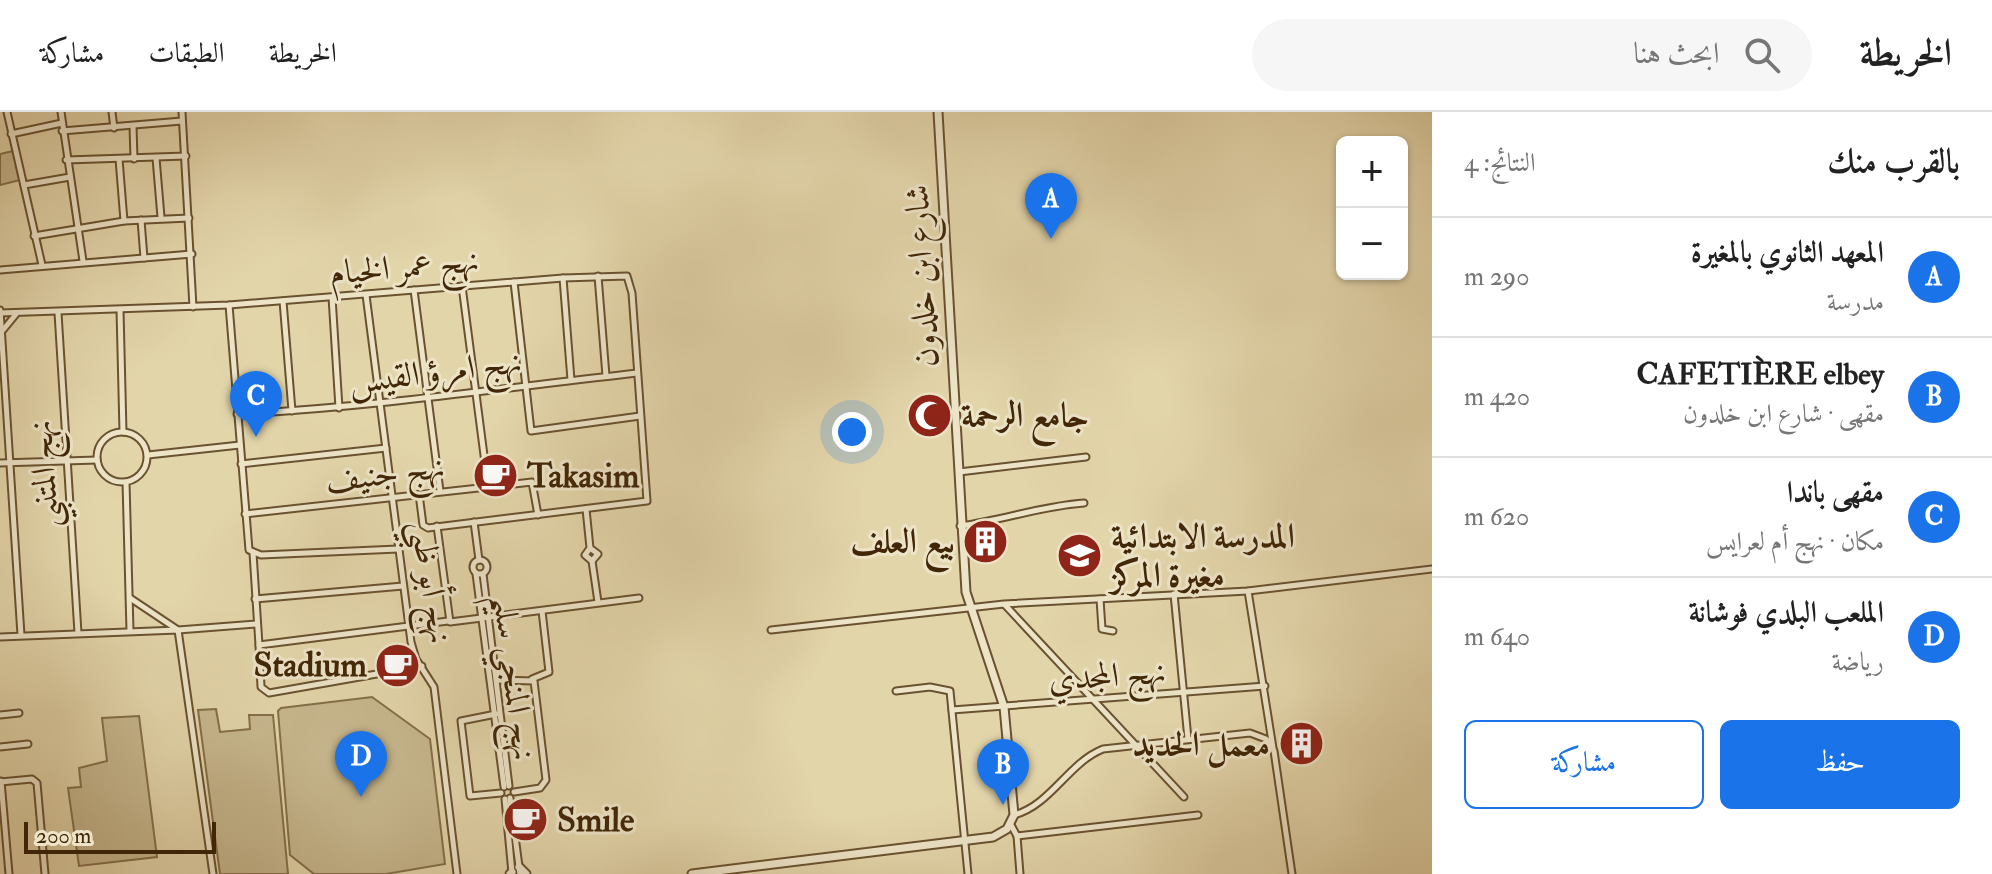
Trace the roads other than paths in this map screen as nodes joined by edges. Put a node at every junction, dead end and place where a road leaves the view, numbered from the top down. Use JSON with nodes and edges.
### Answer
{"nodes":[{"id":1,"x":7,"y":112,"type":"edge"},
{"id":2,"x":61,"y":112,"type":"edge"},
{"id":3,"x":112,"y":112,"type":"edge"},
{"id":4,"x":153,"y":112,"type":"edge"},
{"id":5,"x":182,"y":112,"type":"edge"},
{"id":6,"x":938,"y":112,"type":"edge"},
{"id":7,"x":182,"y":121,"type":"junction"},
{"id":8,"x":154,"y":122,"type":"junction"},
{"id":9,"x":62,"y":123,"type":"junction"},
{"id":10,"x":133,"y":126,"type":"junction"},
{"id":11,"x":114,"y":128,"type":"junction"},
{"id":12,"x":62,"y":131,"type":"junction"},
{"id":13,"x":11,"y":134,"type":"junction"},
{"id":14,"x":186,"y":156,"type":"junction"},
{"id":15,"x":156,"y":158,"type":"junction"},
{"id":16,"x":119,"y":159,"type":"junction"},
{"id":17,"x":134,"y":159,"type":"junction"},
{"id":18,"x":66,"y":160,"type":"junction"},
{"id":19,"x":70,"y":177,"type":"junction"},
{"id":20,"x":24,"y":185,"type":"junction"},
{"id":21,"x":161,"y":217,"type":"junction"},
{"id":22,"x":189,"y":218,"type":"junction"},
{"id":23,"x":141,"y":220,"type":"junction"},
{"id":24,"x":124,"y":221,"type":"junction"},
{"id":25,"x":78,"y":229,"type":"junction"},
{"id":26,"x":34,"y":236,"type":"junction"},
{"id":27,"x":192,"y":254,"type":"junction"},
{"id":28,"x":144,"y":258,"type":"junction"},
{"id":29,"x":83,"y":262,"type":"junction"},
{"id":30,"x":42,"y":265,"type":"junction"},
{"id":31,"x":0,"y":270,"type":"edge"},
{"id":32,"x":598,"y":276,"type":"junction"},
{"id":33,"x":563,"y":278,"type":"junction"},
{"id":34,"x":514,"y":282,"type":"junction"},
{"id":35,"x":462,"y":286,"type":"junction"},
{"id":36,"x":414,"y":290,"type":"junction"},
{"id":37,"x":366,"y":295,"type":"junction"},
{"id":38,"x":332,"y":297,"type":"junction"},
{"id":39,"x":283,"y":301,"type":"junction"},
{"id":40,"x":229,"y":305,"type":"junction"},
{"id":41,"x":193,"y":307,"type":"junction"},
{"id":42,"x":120,"y":310,"type":"junction"},
{"id":43,"x":0,"y":312,"type":"edge"},
{"id":44,"x":17,"y":313,"type":"junction"},
{"id":45,"x":58,"y":313,"type":"junction"},
{"id":46,"x":3,"y":331,"type":"junction"},
{"id":47,"x":3,"y":362,"type":"edge"},
{"id":48,"x":637,"y":373,"type":"junction"},
{"id":49,"x":606,"y":376,"type":"junction"},
{"id":50,"x":571,"y":380,"type":"junction"},
{"id":51,"x":528,"y":386,"type":"junction"},
{"id":52,"x":475,"y":390,"type":"junction"},
{"id":53,"x":428,"y":398,"type":"junction"},
{"id":54,"x":381,"y":405,"type":"junction"},
{"id":55,"x":339,"y":408,"type":"junction"},
{"id":56,"x":292,"y":411,"type":"junction"},
{"id":57,"x":237,"y":414,"type":"junction"},
{"id":58,"x":640,"y":416,"type":"junction"},
{"id":59,"x":123,"y":432,"type":"junction"},
{"id":60,"x":240,"y":445,"type":"junction"},
{"id":61,"x":386,"y":448,"type":"junction"},
{"id":62,"x":148,"y":455,"type":"junction"},
{"id":63,"x":1086,"y":457,"type":"dead end"},
{"id":64,"x":97,"y":460,"type":"junction"},
{"id":65,"x":68,"y":461,"type":"junction"},
{"id":66,"x":0,"y":463,"type":"edge"},
{"id":67,"x":13,"y":463,"type":"junction"},
{"id":68,"x":241,"y":464,"type":"junction"},
{"id":69,"x":958,"y":472,"type":"junction"},
{"id":70,"x":126,"y":482,"type":"junction"},
{"id":71,"x":488,"y":486,"type":"junction"},
{"id":72,"x":440,"y":491,"type":"junction"},
{"id":73,"x":419,"y":494,"type":"junction"},
{"id":74,"x":393,"y":497,"type":"junction"},
{"id":75,"x":1084,"y":503,"type":"dead end"},
{"id":76,"x":586,"y":509,"type":"junction"},
{"id":77,"x":245,"y":514,"type":"junction"},
{"id":78,"x":538,"y":515,"type":"junction"},
{"id":79,"x":474,"y":522,"type":"junction"},
{"id":80,"x":437,"y":526,"type":"junction"},
{"id":81,"x":960,"y":526,"type":"junction"},
{"id":82,"x":398,"y":549,"type":"junction"},
{"id":83,"x":253,"y":553,"type":"junction"},
{"id":84,"x":479,"y":560,"type":"junction"},
{"id":85,"x":1432,"y":569,"type":"edge"},
{"id":86,"x":476,"y":574,"type":"junction"},
{"id":87,"x":483,"y":574,"type":"junction"},
{"id":88,"x":403,"y":586,"type":"junction"},
{"id":89,"x":1248,"y":591,"type":"junction"},
{"id":90,"x":1174,"y":594,"type":"junction"},
{"id":91,"x":129,"y":598,"type":"junction"},
{"id":92,"x":639,"y":598,"type":"dead end"},
{"id":93,"x":255,"y":599,"type":"junction"},
{"id":94,"x":1100,"y":599,"type":"junction"},
{"id":95,"x":598,"y":602,"type":"junction"},
{"id":96,"x":1004,"y":604,"type":"junction"},
{"id":97,"x":970,"y":608,"type":"junction"},
{"id":98,"x":542,"y":611,"type":"junction"},
{"id":99,"x":487,"y":619,"type":"junction"},
{"id":100,"x":448,"y":621,"type":"junction"},
{"id":101,"x":257,"y":624,"type":"junction"},
{"id":102,"x":409,"y":627,"type":"junction"},
{"id":103,"x":178,"y":630,"type":"junction"},
{"id":104,"x":771,"y":630,"type":"dead end"},
{"id":105,"x":130,"y":631,"type":"junction"},
{"id":106,"x":1113,"y":631,"type":"dead end"},
{"id":107,"x":78,"y":633,"type":"junction"},
{"id":108,"x":21,"y":635,"type":"junction"},
{"id":109,"x":0,"y":637,"type":"edge"},
{"id":110,"x":259,"y":645,"type":"junction"},
{"id":111,"x":422,"y":666,"type":"junction"},
{"id":112,"x":532,"y":679,"type":"junction"},
{"id":113,"x":497,"y":680,"type":"junction"},
{"id":114,"x":1265,"y":686,"type":"junction"},
{"id":115,"x":896,"y":691,"type":"dead end"},
{"id":116,"x":1184,"y":694,"type":"junction"},
{"id":117,"x":1094,"y":700,"type":"junction"},
{"id":118,"x":1004,"y":707,"type":"junction"},
{"id":119,"x":952,"y":710,"type":"junction"},
{"id":120,"x":19,"y":713,"type":"dead end"},
{"id":121,"x":498,"y":713,"type":"junction"},
{"id":122,"x":0,"y":715,"type":"edge"},
{"id":123,"x":1188,"y":739,"type":"junction"},
{"id":124,"x":28,"y":744,"type":"dead end"},
{"id":125,"x":1135,"y":744,"type":"junction"},
{"id":126,"x":0,"y":747,"type":"edge"},
{"id":127,"x":1274,"y":751,"type":"junction"},
{"id":128,"x":1,"y":782,"type":"edge"},
{"id":129,"x":507,"y":792,"type":"junction"},
{"id":130,"x":1184,"y":797,"type":"dead end"},
{"id":131,"x":1014,"y":815,"type":"junction"},
{"id":132,"x":1198,"y":815,"type":"dead end"},
{"id":133,"x":2,"y":818,"type":"edge"},
{"id":134,"x":1011,"y":825,"type":"junction"},
{"id":135,"x":1017,"y":836,"type":"junction"},
{"id":136,"x":964,"y":840,"type":"junction"},
{"id":137,"x":4,"y":846,"type":"edge"},
{"id":138,"x":514,"y":872,"type":"edge"},
{"id":139,"x":726,"y":872,"type":"edge"},
{"id":140,"x":9,"y":874,"type":"edge"},
{"id":141,"x":45,"y":874,"type":"edge"},
{"id":142,"x":213,"y":874,"type":"edge"},
{"id":143,"x":457,"y":874,"type":"edge"},
{"id":144,"x":526,"y":874,"type":"edge"},
{"id":145,"x":692,"y":874,"type":"edge"},
{"id":146,"x":968,"y":874,"type":"edge"},
{"id":147,"x":1020,"y":874,"type":"edge"},
{"id":148,"x":1292,"y":874,"type":"edge"}],
"edges":[{"from":1,"to":13,"type":"street"},
{"from":2,"to":9,"type":"street"},
{"from":3,"to":11,"type":"street"},
{"from":4,"to":8,"type":"street"},
{"from":5,"to":7,"type":"street"},
{"from":6,"to":69,"type":"street","name":"شارع ابن خلدون"},
{"from":7,"to":8,"type":"street"},
{"from":7,"to":14,"type":"street"},
{"from":8,"to":10,"type":"street"},
{"from":9,"to":12,"type":"street"},
{"from":9,"to":13,"type":"street"},
{"from":10,"to":11,"type":"street"},
{"from":10,"to":17,"type":"street"},
{"from":11,"to":12,"type":"street"},
{"from":12,"to":18,"type":"street"},
{"from":13,"to":20,"type":"street"},
{"from":14,"to":15,"type":"street"},
{"from":14,"to":22,"type":"street"},
{"from":15,"to":17,"type":"street"},
{"from":15,"to":21,"type":"street"},
{"from":16,"to":17,"type":"street"},
{"from":16,"to":18,"type":"street"},
{"from":16,"to":24,"type":"street"},
{"from":18,"to":19,"type":"street"},
{"from":19,"to":20,"type":"street"},
{"from":19,"to":25,"type":"street"},
{"from":20,"to":26,"type":"street"},
{"from":21,"to":22,"type":"street"},
{"from":21,"to":23,"type":"street"},
{"from":22,"to":27,"type":"street"},
{"from":23,"to":24,"type":"street"},
{"from":23,"to":28,"type":"street"},
{"from":24,"to":25,"type":"street"},
{"from":25,"to":26,"type":"street"},
{"from":25,"to":29,"type":"street"},
{"from":26,"to":30,"type":"street"},
{"from":27,"to":28,"type":"street"},
{"from":27,"to":41,"type":"street"},
{"from":28,"to":29,"type":"street"},
{"from":29,"to":30,"type":"street"},
{"from":30,"to":31,"type":"street"},
{"from":32,"to":33,"type":"street","name":"نهج عمر الخيام"},
{"from":32,"to":48,"type":"street","name":"نهج عمر الخيام"},
{"from":32,"to":49,"type":"street"},
{"from":33,"to":34,"type":"street","name":"نهج عمر الخيام"},
{"from":33,"to":50,"type":"street"},
{"from":34,"to":35,"type":"street","name":"نهج عمر الخيام"},
{"from":34,"to":51,"type":"street"},
{"from":35,"to":36,"type":"street","name":"نهج عمر الخيام"},
{"from":35,"to":52,"type":"street"},
{"from":36,"to":37,"type":"street","name":"نهج عمر الخيام"},
{"from":36,"to":53,"type":"street"},
{"from":37,"to":38,"type":"street","name":"نهج عمر الخيام"},
{"from":37,"to":54,"type":"street","name":"نهج أبو ظبي"},
{"from":38,"to":39,"type":"street","name":"نهج عمر الخيام"},
{"from":38,"to":55,"type":"street"},
{"from":39,"to":40,"type":"street","name":"نهج عمر الخيام"},
{"from":39,"to":56,"type":"street"},
{"from":40,"to":41,"type":"street","name":"نهج عمر الخيام"},
{"from":40,"to":57,"type":"street"},
{"from":41,"to":42,"type":"street","name":"نهج عمر الخيام"},
{"from":42,"to":45,"type":"street","name":"نهج عمر الخيام"},
{"from":42,"to":59,"type":"street"},
{"from":43,"to":44,"type":"street","name":"نهج عمر الخيام"},
{"from":43,"to":46,"type":"street"},
{"from":44,"to":45,"type":"street","name":"نهج عمر الخيام"},
{"from":44,"to":46,"type":"street"},
{"from":45,"to":65,"type":"street","name":"نهج المتنبي"},
{"from":46,"to":47,"type":"street"},
{"from":47,"to":67,"type":"street"},
{"from":48,"to":49,"type":"street","name":"نهج امرؤ القيس"},
{"from":48,"to":58,"type":"street","name":"نهج عمر الخيام"},
{"from":49,"to":50,"type":"street","name":"نهج امرؤ القيس"},
{"from":50,"to":51,"type":"street","name":"نهج امرؤ القيس"},
{"from":51,"to":52,"type":"street","name":"نهج امرؤ القيس"},
{"from":51,"to":58,"type":"street"},
{"from":52,"to":53,"type":"street","name":"نهج امرؤ القيس"},
{"from":52,"to":71,"type":"street"},
{"from":53,"to":54,"type":"street","name":"نهج امرؤ القيس"},
{"from":53,"to":72,"type":"street"},
{"from":54,"to":55,"type":"street","name":"نهج امرؤ القيس"},
{"from":54,"to":61,"type":"street","name":"نهج أبو ظبي"},
{"from":55,"to":56,"type":"street","name":"نهج امرؤ القيس"},
{"from":56,"to":57,"type":"street","name":"نهج امرؤ القيس"},
{"from":57,"to":60,"type":"street"},
{"from":58,"to":76,"type":"street","name":"نهج عمر الخيام"},
{"from":59,"to":62,"type":"street"},
{"from":59,"to":64,"type":"street"},
{"from":60,"to":62,"type":"street"},
{"from":60,"to":68,"type":"street"},
{"from":61,"to":68,"type":"street"},
{"from":61,"to":74,"type":"street","name":"نهج أبو ظبي"},
{"from":62,"to":70,"type":"street"},
{"from":63,"to":69,"type":"street"},
{"from":64,"to":65,"type":"street"},
{"from":64,"to":70,"type":"street"},
{"from":65,"to":67,"type":"street"},
{"from":65,"to":107,"type":"street","name":"نهج المتنبي"},
{"from":66,"to":67,"type":"street"},
{"from":67,"to":108,"type":"street"},
{"from":68,"to":77,"type":"street"},
{"from":69,"to":81,"type":"street","name":"شارع ابن خلدون"},
{"from":70,"to":91,"type":"street"},
{"from":71,"to":72,"type":"street","name":"نهج جنيف"},
{"from":71,"to":78,"type":"street","name":"نهج جنيف"},
{"from":72,"to":73,"type":"street","name":"نهج جنيف"},
{"from":73,"to":74,"type":"street","name":"نهج جنيف"},
{"from":73,"to":80,"type":"street"},
{"from":74,"to":77,"type":"street","name":"نهج جنيف"},
{"from":74,"to":82,"type":"street","name":"نهج أبو ظبي"},
{"from":75,"to":81,"type":"street"},
{"from":76,"to":78,"type":"street"},
{"from":76,"to":95,"type":"street"},
{"from":77,"to":83,"type":"street"},
{"from":78,"to":79,"type":"street"},
{"from":79,"to":80,"type":"street"},
{"from":79,"to":84,"type":"street","name":"نهج المنجي سليم"},
{"from":80,"to":100,"type":"street"},
{"from":81,"to":97,"type":"street","name":"شارع ابن خلدون"},
{"from":82,"to":83,"type":"street"},
{"from":82,"to":88,"type":"street","name":"نهج أبو ظبي"},
{"from":83,"to":93,"type":"street"},
{"from":84,"to":86,"type":"street"},
{"from":84,"to":87,"type":"street","name":"نهج المنجي سليم"},
{"from":85,"to":89,"type":"street"},
{"from":86,"to":87,"type":"street"},
{"from":86,"to":99,"type":"street","name":"نهج المنجي سليم"},
{"from":87,"to":99,"type":"street","name":"نهج المنجي سليم"},
{"from":88,"to":93,"type":"street"},
{"from":88,"to":102,"type":"street","name":"نهج أبو ظبي"},
{"from":89,"to":90,"type":"street"},
{"from":89,"to":114,"type":"street"},
{"from":90,"to":94,"type":"street"},
{"from":90,"to":116,"type":"street"},
{"from":91,"to":103,"type":"street"},
{"from":91,"to":105,"type":"street"},
{"from":92,"to":95,"type":"street"},
{"from":93,"to":101,"type":"street"},
{"from":94,"to":96,"type":"street"},
{"from":94,"to":106,"type":"street"},
{"from":95,"to":98,"type":"street"},
{"from":96,"to":97,"type":"street"},
{"from":96,"to":117,"type":"street"},
{"from":97,"to":104,"type":"street"},
{"from":97,"to":118,"type":"street","name":"شارع ابن خلدون"},
{"from":98,"to":99,"type":"street"},
{"from":98,"to":112,"type":"street"},
{"from":99,"to":100,"type":"street"},
{"from":99,"to":113,"type":"street","name":"نهج المنجي سليم"},
{"from":99,"to":121,"type":"street","name":"نهج المنجي سليم"},
{"from":100,"to":102,"type":"street"},
{"from":101,"to":103,"type":"street"},
{"from":101,"to":110,"type":"street"},
{"from":102,"to":110,"type":"street"},
{"from":102,"to":111,"type":"street","name":"نهج أبو ظبي"},
{"from":103,"to":105,"type":"street"},
{"from":103,"to":142,"type":"street"},
{"from":105,"to":107,"type":"street"},
{"from":107,"to":108,"type":"street"},
{"from":108,"to":109,"type":"street"},
{"from":110,"to":111,"type":"street"},
{"from":111,"to":143,"type":"street","name":"نهج أبو ظبي"},
{"from":112,"to":113,"type":"street"},
{"from":112,"to":129,"type":"street"},
{"from":113,"to":121,"type":"street","name":"نهج المنجي سليم"},
{"from":114,"to":116,"type":"street","name":"نهج المجدي"},
{"from":114,"to":127,"type":"street"},
{"from":115,"to":119,"type":"street"},
{"from":116,"to":117,"type":"street","name":"نهج المجدي"},
{"from":116,"to":123,"type":"street"},
{"from":117,"to":118,"type":"street","name":"نهج المجدي"},
{"from":117,"to":125,"type":"street"},
{"from":118,"to":119,"type":"street","name":"نهج المجدي"},
{"from":118,"to":131,"type":"street","name":"شارع ابن خلدون"},
{"from":119,"to":136,"type":"street"},
{"from":120,"to":122,"type":"street"},
{"from":121,"to":129,"type":"street","name":"نهج المنجي سليم"},
{"from":121,"to":129,"type":"street"},
{"from":123,"to":125,"type":"street"},
{"from":123,"to":127,"type":"street"},
{"from":124,"to":126,"type":"street"},
{"from":125,"to":130,"type":"street"},
{"from":125,"to":131,"type":"street"},
{"from":127,"to":148,"type":"street"},
{"from":128,"to":133,"type":"street"},
{"from":128,"to":141,"type":"street"},
{"from":129,"to":138,"type":"street","name":"نهج المنجي سليم"},
{"from":131,"to":134,"type":"street","name":"شارع ابن خلدون"},
{"from":132,"to":135,"type":"street"},
{"from":133,"to":137,"type":"street"},
{"from":134,"to":135,"type":"street"},
{"from":134,"to":136,"type":"street"},
{"from":135,"to":147,"type":"street"},
{"from":136,"to":139,"type":"street"},
{"from":136,"to":146,"type":"street"},
{"from":137,"to":140,"type":"street"},
{"from":138,"to":144,"type":"street"},
{"from":139,"to":145,"type":"street"}]}
